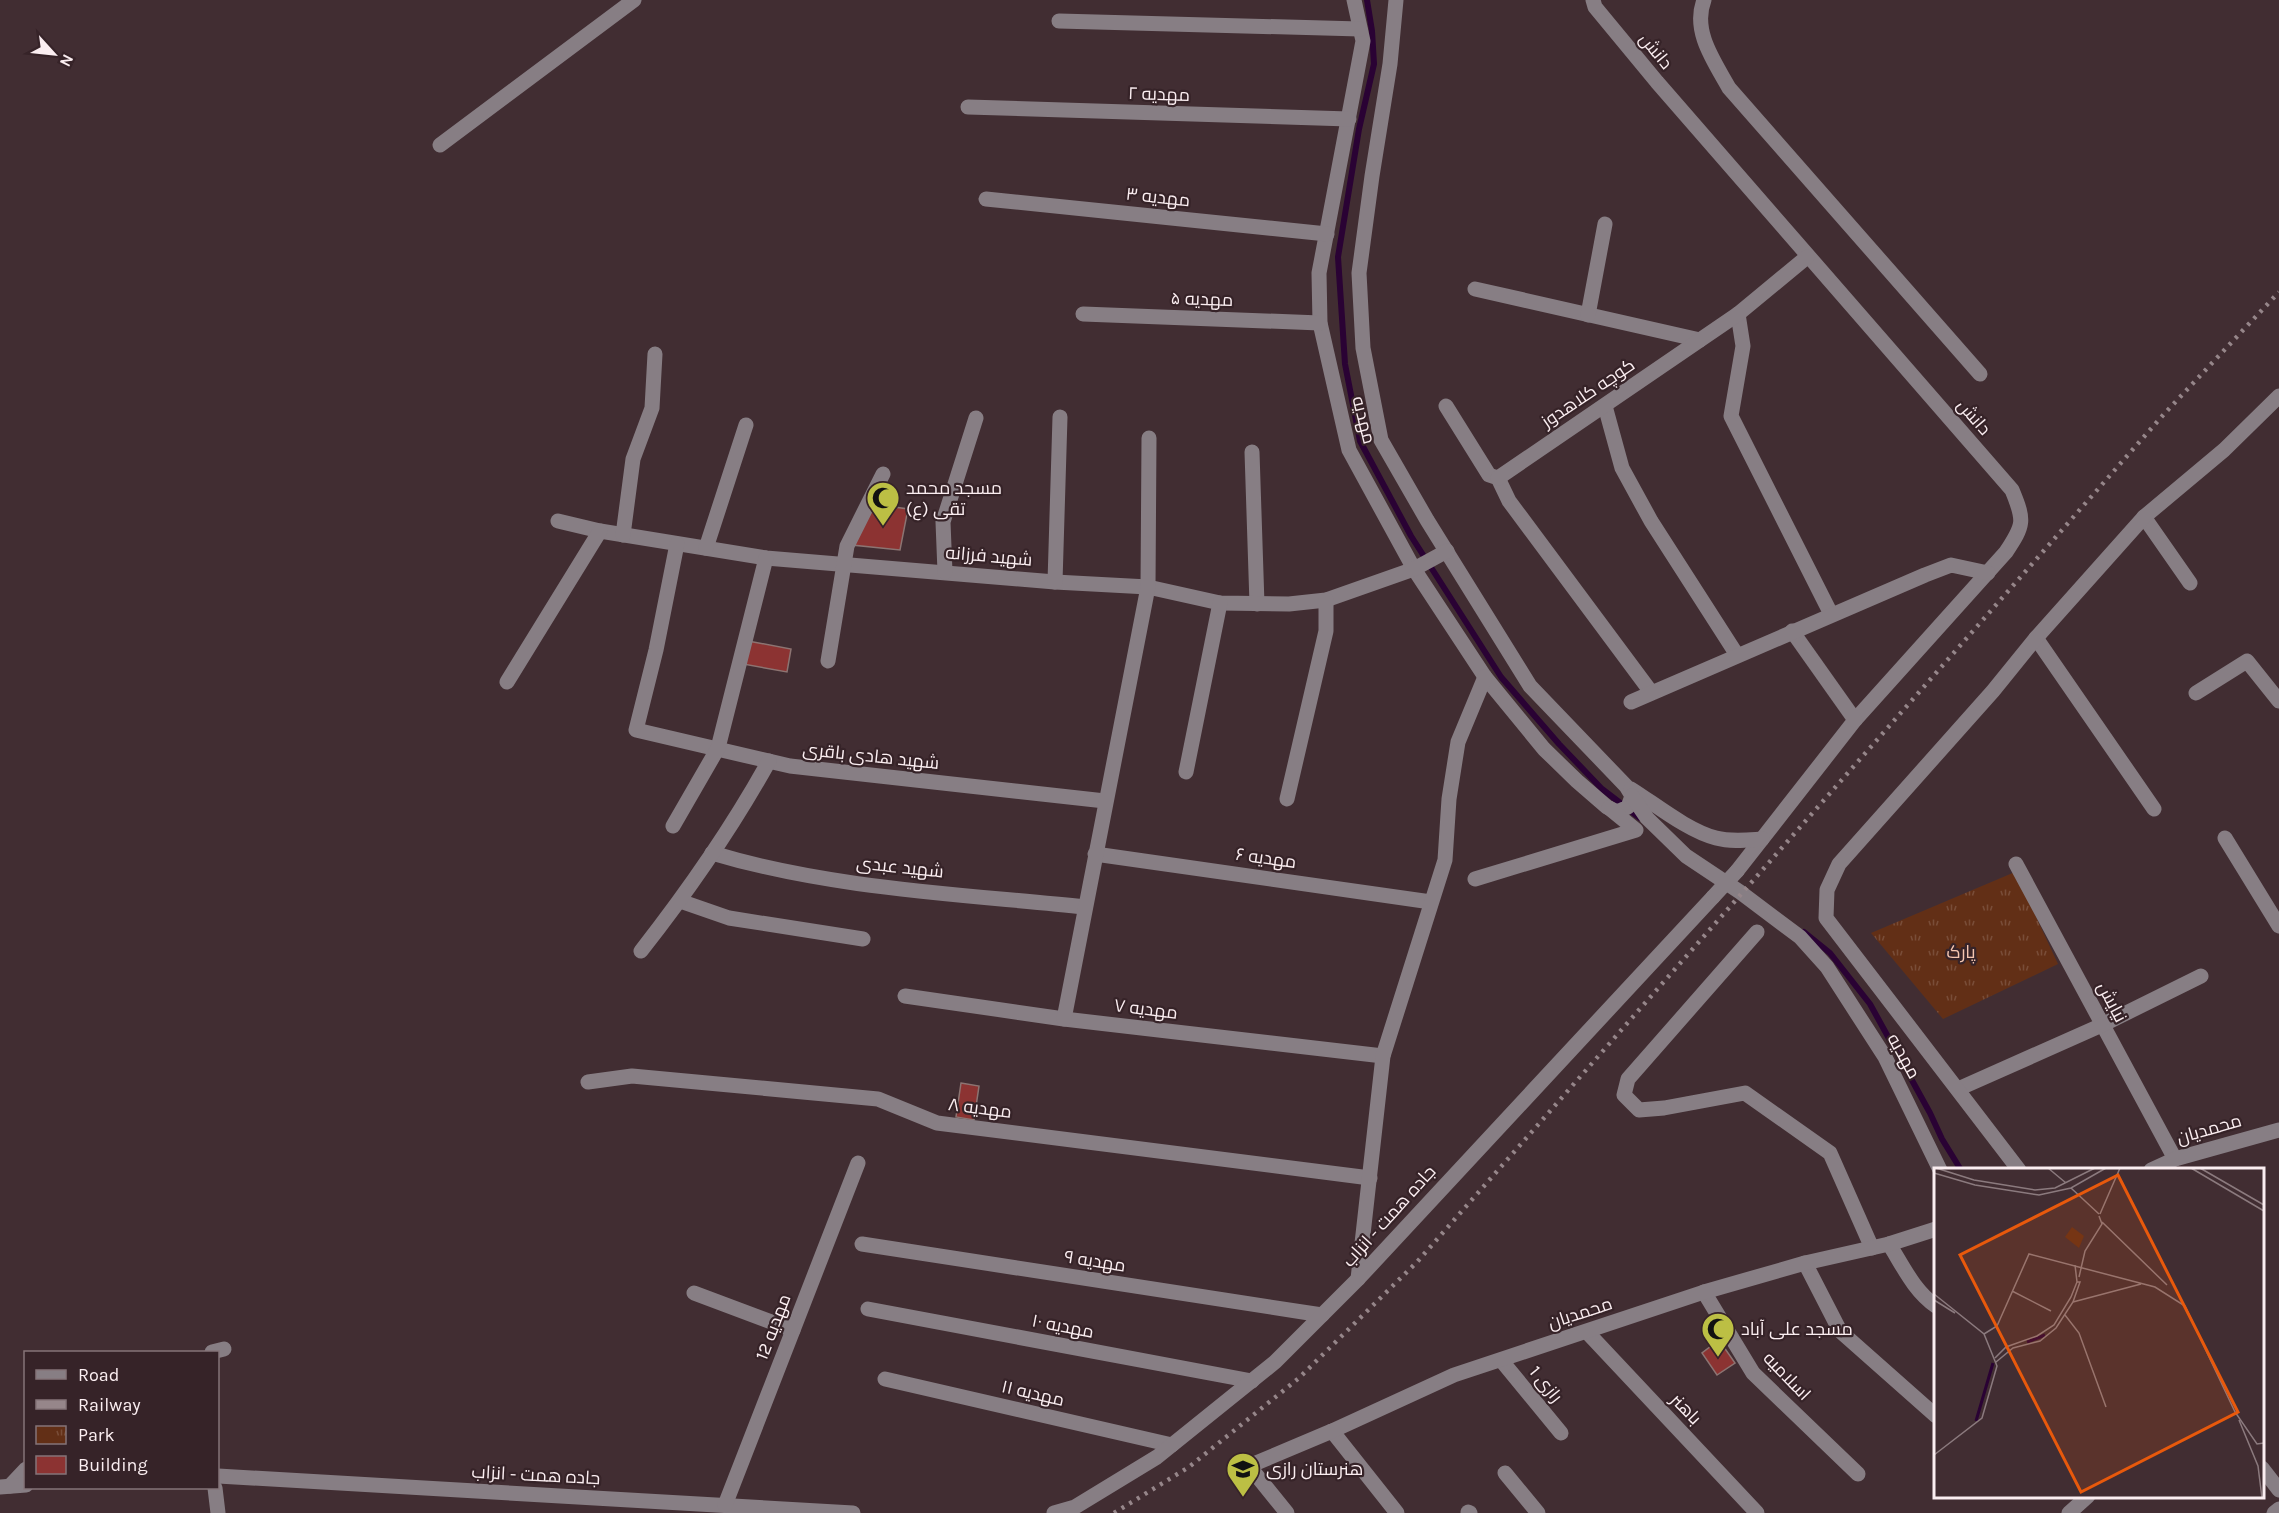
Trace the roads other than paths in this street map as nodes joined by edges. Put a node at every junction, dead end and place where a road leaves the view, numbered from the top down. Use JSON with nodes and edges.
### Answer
{"nodes":[{"id":1,"x":634,"y":0,"type":"edge"},
{"id":2,"x":1354,"y":0,"type":"edge"},
{"id":3,"x":1396,"y":0,"type":"edge"},
{"id":4,"x":1593,"y":0,"type":"edge"},
{"id":5,"x":1704,"y":0,"type":"edge"},
{"id":6,"x":1059,"y":21,"type":"dead end"},
{"id":7,"x":1360,"y":29,"type":"junction"},
{"id":8,"x":968,"y":107,"type":"dead end"},
{"id":9,"x":1349,"y":119,"type":"junction"},
{"id":10,"x":440,"y":145,"type":"dead end"},
{"id":11,"x":986,"y":199,"type":"dead end"},
{"id":12,"x":1605,"y":224,"type":"dead end"},
{"id":13,"x":1327,"y":234,"type":"junction"},
{"id":14,"x":1807,"y":256,"type":"junction"},
{"id":15,"x":1476,"y":289,"type":"dead end"},
{"id":16,"x":1083,"y":314,"type":"dead end"},
{"id":17,"x":1738,"y":314,"type":"junction"},
{"id":18,"x":1588,"y":315,"type":"junction"},
{"id":19,"x":1320,"y":324,"type":"junction"},
{"id":20,"x":1700,"y":340,"type":"junction"},
{"id":21,"x":655,"y":354,"type":"dead end"},
{"id":22,"x":1980,"y":374,"type":"dead end"},
{"id":23,"x":2279,"y":396,"type":"edge"},
{"id":24,"x":1446,"y":406,"type":"dead end"},
{"id":25,"x":1605,"y":406,"type":"junction"},
{"id":26,"x":1060,"y":417,"type":"dead end"},
{"id":27,"x":976,"y":418,"type":"dead end"},
{"id":28,"x":746,"y":425,"type":"dead end"},
{"id":29,"x":1149,"y":438,"type":"dead end"},
{"id":30,"x":1252,"y":452,"type":"dead end"},
{"id":31,"x":882,"y":474,"type":"dead end"},
{"id":32,"x":1498,"y":478,"type":"junction"},
{"id":33,"x":2144,"y":517,"type":"junction"},
{"id":34,"x":558,"y":521,"type":"dead end"},
{"id":35,"x":600,"y":531,"type":"junction"},
{"id":36,"x":623,"y":535,"type":"junction"},
{"id":37,"x":677,"y":544,"type":"junction"},
{"id":38,"x":706,"y":548,"type":"junction"},
{"id":39,"x":1447,"y":551,"type":"junction"},
{"id":40,"x":766,"y":558,"type":"junction"},
{"id":41,"x":845,"y":565,"type":"junction"},
{"id":42,"x":1414,"y":569,"type":"junction"},
{"id":43,"x":945,"y":572,"type":"junction"},
{"id":44,"x":1988,"y":573,"type":"junction"},
{"id":45,"x":1055,"y":582,"type":"junction"},
{"id":46,"x":2190,"y":583,"type":"dead end"},
{"id":47,"x":1148,"y":587,"type":"junction"},
{"id":48,"x":1326,"y":600,"type":"junction"},
{"id":49,"x":1220,"y":603,"type":"junction"},
{"id":50,"x":1257,"y":604,"type":"junction"},
{"id":51,"x":1832,"y":614,"type":"junction"},
{"id":52,"x":1792,"y":631,"type":"junction"},
{"id":53,"x":2036,"y":638,"type":"junction"},
{"id":54,"x":1737,"y":655,"type":"junction"},
{"id":55,"x":828,"y":661,"type":"dead end"},
{"id":56,"x":1485,"y":676,"type":"junction"},
{"id":57,"x":507,"y":682,"type":"dead end"},
{"id":58,"x":1651,"y":692,"type":"junction"},
{"id":59,"x":2196,"y":693,"type":"dead end"},
{"id":60,"x":2279,"y":701,"type":"edge"},
{"id":61,"x":1631,"y":702,"type":"dead end"},
{"id":62,"x":1855,"y":720,"type":"junction"},
{"id":63,"x":718,"y":748,"type":"junction"},
{"id":64,"x":769,"y":761,"type":"junction"},
{"id":65,"x":1186,"y":772,"type":"dead end"},
{"id":66,"x":1629,"y":791,"type":"junction"},
{"id":67,"x":1287,"y":799,"type":"dead end"},
{"id":68,"x":1105,"y":801,"type":"junction"},
{"id":69,"x":1608,"y":807,"type":"junction"},
{"id":70,"x":2154,"y":809,"type":"dead end"},
{"id":71,"x":673,"y":826,"type":"dead end"},
{"id":72,"x":2225,"y":838,"type":"dead end"},
{"id":73,"x":1762,"y":839,"type":"junction"},
{"id":74,"x":712,"y":853,"type":"junction"},
{"id":75,"x":1095,"y":854,"type":"junction"},
{"id":76,"x":2016,"y":864,"type":"dead end"},
{"id":77,"x":1737,"y":871,"type":"joint"},
{"id":78,"x":1475,"y":879,"type":"dead end"},
{"id":79,"x":680,"y":901,"type":"junction"},
{"id":80,"x":1431,"y":902,"type":"junction"},
{"id":81,"x":1085,"y":907,"type":"junction"},
{"id":82,"x":2279,"y":926,"type":"edge"},
{"id":83,"x":1757,"y":932,"type":"dead end"},
{"id":84,"x":863,"y":939,"type":"dead end"},
{"id":85,"x":640,"y":951,"type":"dead end"},
{"id":86,"x":2201,"y":976,"type":"dead end"},
{"id":87,"x":905,"y":996,"type":"dead end"},
{"id":88,"x":1064,"y":1019,"type":"junction"},
{"id":89,"x":2102,"y":1025,"type":"junction"},
{"id":90,"x":1383,"y":1056,"type":"junction"},
{"id":91,"x":588,"y":1082,"type":"dead end"},
{"id":92,"x":1958,"y":1089,"type":"junction"},
{"id":93,"x":2279,"y":1130,"type":"edge"},
{"id":94,"x":2175,"y":1159,"type":"junction"},
{"id":95,"x":858,"y":1163,"type":"dead end"},
{"id":96,"x":1939,"y":1168,"type":"edge"},
{"id":97,"x":2017,"y":1168,"type":"edge"},
{"id":98,"x":2155,"y":1168,"type":"edge"},
{"id":99,"x":1370,"y":1178,"type":"junction"},
{"id":100,"x":1934,"y":1229,"type":"edge"},
{"id":101,"x":1889,"y":1244,"type":"junction"},
{"id":102,"x":862,"y":1245,"type":"dead end"},
{"id":103,"x":1872,"y":1248,"type":"junction"},
{"id":104,"x":1805,"y":1263,"type":"junction"},
{"id":105,"x":1358,"y":1279,"type":"junction"},
{"id":106,"x":1704,"y":1292,"type":"junction"},
{"id":107,"x":694,"y":1293,"type":"dead end"},
{"id":108,"x":1934,"y":1305,"type":"edge"},
{"id":109,"x":868,"y":1309,"type":"dead end"},
{"id":110,"x":1322,"y":1315,"type":"junction"},
{"id":111,"x":793,"y":1330,"type":"junction"},
{"id":112,"x":1587,"y":1332,"type":"junction"},
{"id":113,"x":1501,"y":1360,"type":"junction"},
{"id":114,"x":885,"y":1379,"type":"dead end"},
{"id":115,"x":1252,"y":1381,"type":"junction"},
{"id":116,"x":1934,"y":1415,"type":"edge"},
{"id":117,"x":1332,"y":1431,"type":"junction"},
{"id":118,"x":1561,"y":1433,"type":"dead end"},
{"id":119,"x":1172,"y":1445,"type":"junction"},
{"id":120,"x":24,"y":1470,"type":"edge"},
{"id":121,"x":2264,"y":1471,"type":"edge"},
{"id":122,"x":1505,"y":1473,"type":"dead end"},
{"id":123,"x":1858,"y":1474,"type":"dead end"},
{"id":124,"x":219,"y":1476,"type":"edge"},
{"id":125,"x":24,"y":1485,"type":"edge"},
{"id":126,"x":5,"y":1486,"type":"edge"},
{"id":127,"x":215,"y":1489,"type":"edge"},
{"id":128,"x":2279,"y":1490,"type":"edge"},
{"id":129,"x":2087,"y":1498,"type":"edge"},
{"id":130,"x":724,"y":1505,"type":"junction"},
{"id":131,"x":2279,"y":1509,"type":"edge"},
{"id":132,"x":218,"y":1513,"type":"edge"},
{"id":133,"x":853,"y":1513,"type":"edge"},
{"id":134,"x":1054,"y":1513,"type":"edge"},
{"id":135,"x":1287,"y":1513,"type":"edge"},
{"id":136,"x":1397,"y":1513,"type":"edge"},
{"id":137,"x":1538,"y":1513,"type":"edge"},
{"id":138,"x":1757,"y":1513,"type":"edge"},
{"id":139,"x":2069,"y":1513,"type":"edge"},
{"id":140,"x":2274,"y":1513,"type":"edge"}],
"edges":[{"from":1,"to":10,"type":"street"},
{"from":2,"to":7,"type":"street","name":"مهدیه"},
{"from":3,"to":39,"type":"street"},
{"from":4,"to":14,"type":"street","name":"دانش"},
{"from":5,"to":22,"type":"street"},
{"from":6,"to":7,"type":"street"},
{"from":7,"to":9,"type":"street","name":"مهدیه"},
{"from":8,"to":9,"type":"street","name":"مهدیه ۲"},
{"from":9,"to":13,"type":"street","name":"مهدیه"},
{"from":11,"to":13,"type":"street","name":"مهدیه ۳"},
{"from":12,"to":18,"type":"street"},
{"from":13,"to":19,"type":"street","name":"مهدیه"},
{"from":14,"to":17,"type":"street","name":"کوچه کلاهدوز"},
{"from":14,"to":44,"type":"street","name":"دانش"},
{"from":15,"to":18,"type":"street"},
{"from":16,"to":19,"type":"street","name":"مهدیه ۵"},
{"from":17,"to":20,"type":"street","name":"کوچه کلاهدوز"},
{"from":17,"to":51,"type":"street"},
{"from":18,"to":20,"type":"street"},
{"from":19,"to":42,"type":"street","name":"مهدیه"},
{"from":20,"to":25,"type":"street","name":"کوچه کلاهدوز"},
{"from":21,"to":36,"type":"street"},
{"from":23,"to":33,"type":"street"},
{"from":24,"to":32,"type":"street"},
{"from":25,"to":32,"type":"street","name":"کوچه کلاهدوز"},
{"from":25,"to":54,"type":"street"},
{"from":26,"to":45,"type":"street"},
{"from":27,"to":43,"type":"street"},
{"from":28,"to":38,"type":"street"},
{"from":29,"to":47,"type":"street"},
{"from":30,"to":50,"type":"street"},
{"from":31,"to":41,"type":"street"},
{"from":32,"to":58,"type":"street"},
{"from":33,"to":46,"type":"street"},
{"from":33,"to":53,"type":"street"},
{"from":34,"to":35,"type":"street","name":"شهید فرزانه"},
{"from":35,"to":36,"type":"street","name":"شهید فرزانه"},
{"from":35,"to":57,"type":"street"},
{"from":36,"to":37,"type":"street","name":"شهید فرزانه"},
{"from":37,"to":38,"type":"street","name":"شهید فرزانه"},
{"from":37,"to":63,"type":"street","name":"شهید هادی باقری"},
{"from":38,"to":40,"type":"street","name":"شهید فرزانه"},
{"from":39,"to":42,"type":"street","name":"شهید فرزانه"},
{"from":39,"to":66,"type":"street"},
{"from":40,"to":41,"type":"street","name":"شهید فرزانه"},
{"from":40,"to":63,"type":"street"},
{"from":41,"to":43,"type":"street","name":"شهید فرزانه"},
{"from":41,"to":55,"type":"street"},
{"from":42,"to":48,"type":"street","name":"شهید فرزانه"},
{"from":42,"to":56,"type":"street","name":"مهدیه"},
{"from":43,"to":45,"type":"street","name":"شهید فرزانه"},
{"from":44,"to":51,"type":"street"},
{"from":44,"to":62,"type":"street","name":"دانش"},
{"from":45,"to":47,"type":"street","name":"شهید فرزانه"},
{"from":47,"to":49,"type":"street","name":"شهید فرزانه"},
{"from":47,"to":68,"type":"street"},
{"from":48,"to":50,"type":"street","name":"شهید فرزانه"},
{"from":48,"to":67,"type":"street"},
{"from":49,"to":50,"type":"street","name":"شهید فرزانه"},
{"from":49,"to":65,"type":"street"},
{"from":51,"to":52,"type":"street"},
{"from":52,"to":54,"type":"street"},
{"from":52,"to":62,"type":"street"},
{"from":53,"to":70,"type":"street"},
{"from":53,"to":92,"type":"street"},
{"from":54,"to":58,"type":"street"},
{"from":56,"to":69,"type":"street","name":"مهدیه"},
{"from":56,"to":80,"type":"street"},
{"from":58,"to":61,"type":"street"},
{"from":59,"to":60,"type":"street"},
{"from":62,"to":73,"type":"street","name":"دانش"},
{"from":63,"to":64,"type":"street","name":"شهید هادی باقری"},
{"from":63,"to":71,"type":"street"},
{"from":64,"to":68,"type":"street","name":"شهید هادی باقری"},
{"from":64,"to":74,"type":"street"},
{"from":66,"to":69,"type":"street"},
{"from":66,"to":73,"type":"street"},
{"from":66,"to":96,"type":"street","name":"مهدیه"},
{"from":68,"to":75,"type":"street"},
{"from":69,"to":78,"type":"street","name":"مهدیه"},
{"from":72,"to":82,"type":"street"},
{"from":73,"to":77,"type":"street","name":"دانش"},
{"from":74,"to":79,"type":"street"},
{"from":74,"to":81,"type":"street","name":"شهید عبدی"},
{"from":75,"to":80,"type":"street","name":"مهدیه ۶"},
{"from":75,"to":81,"type":"street"},
{"from":76,"to":89,"type":"street","name":"نیایش"},
{"from":77,"to":105,"type":"street","name":"جاده همت - انزاب","bridge":true},
{"from":79,"to":84,"type":"street"},
{"from":79,"to":85,"type":"street"},
{"from":80,"to":90,"type":"street"},
{"from":81,"to":88,"type":"street"},
{"from":83,"to":103,"type":"street"},
{"from":86,"to":89,"type":"street"},
{"from":87,"to":88,"type":"street","name":"مهدیه ۷"},
{"from":88,"to":90,"type":"street","name":"مهدیه ۷"},
{"from":89,"to":92,"type":"street"},
{"from":89,"to":94,"type":"street","name":"نیایش"},
{"from":90,"to":99,"type":"street"},
{"from":91,"to":99,"type":"street","name":"مهدیه ۸"},
{"from":92,"to":97,"type":"street"},
{"from":93,"to":94,"type":"street","name":"محمدیان"},
{"from":94,"to":98,"type":"street","name":"محمدیان"},
{"from":95,"to":111,"type":"street","name":"مهدیه 12"},
{"from":99,"to":105,"type":"street"},
{"from":100,"to":101,"type":"street","name":"محمدیان"},
{"from":101,"to":103,"type":"street","name":"محمدیان"},
{"from":101,"to":108,"type":"street"},
{"from":102,"to":110,"type":"street","name":"مهدیه ۹"},
{"from":103,"to":104,"type":"street","name":"محمدیان"},
{"from":104,"to":106,"type":"street","name":"محمدیان"},
{"from":104,"to":116,"type":"street"},
{"from":105,"to":110,"type":"street","name":"جاده همت - انزاب"},
{"from":106,"to":112,"type":"street","name":"محمدیان"},
{"from":106,"to":123,"type":"street","name":"اسلاميه"},
{"from":107,"to":111,"type":"street"},
{"from":109,"to":115,"type":"street","name":"مهدیه ۱۰"},
{"from":110,"to":115,"type":"street","name":"جاده همت - انزاب"},
{"from":111,"to":130,"type":"street","name":"مهدیه 12"},
{"from":112,"to":113,"type":"street","name":"محمدیان"},
{"from":112,"to":138,"type":"street","name":"باهنر"},
{"from":113,"to":117,"type":"street","name":"محمدیان"},
{"from":113,"to":118,"type":"street","name":"رازی 1"},
{"from":114,"to":119,"type":"street","name":"مهدیه ۱۱"},
{"from":115,"to":119,"type":"street","name":"جاده همت - انزاب"},
{"from":117,"to":135,"type":"street","name":"محمدیان"},
{"from":117,"to":136,"type":"street"},
{"from":119,"to":134,"type":"street","name":"جاده همت - انزاب"},
{"from":120,"to":126,"type":"street"},
{"from":121,"to":128,"type":"street"},
{"from":122,"to":137,"type":"street"},
{"from":124,"to":130,"type":"street","name":"جاده همت - انزاب"},
{"from":125,"to":126,"type":"street"},
{"from":127,"to":132,"type":"street"},
{"from":129,"to":139,"type":"street"},
{"from":130,"to":133,"type":"street","name":"جاده همت - انزاب"},
{"from":131,"to":140,"type":"street"}]}
